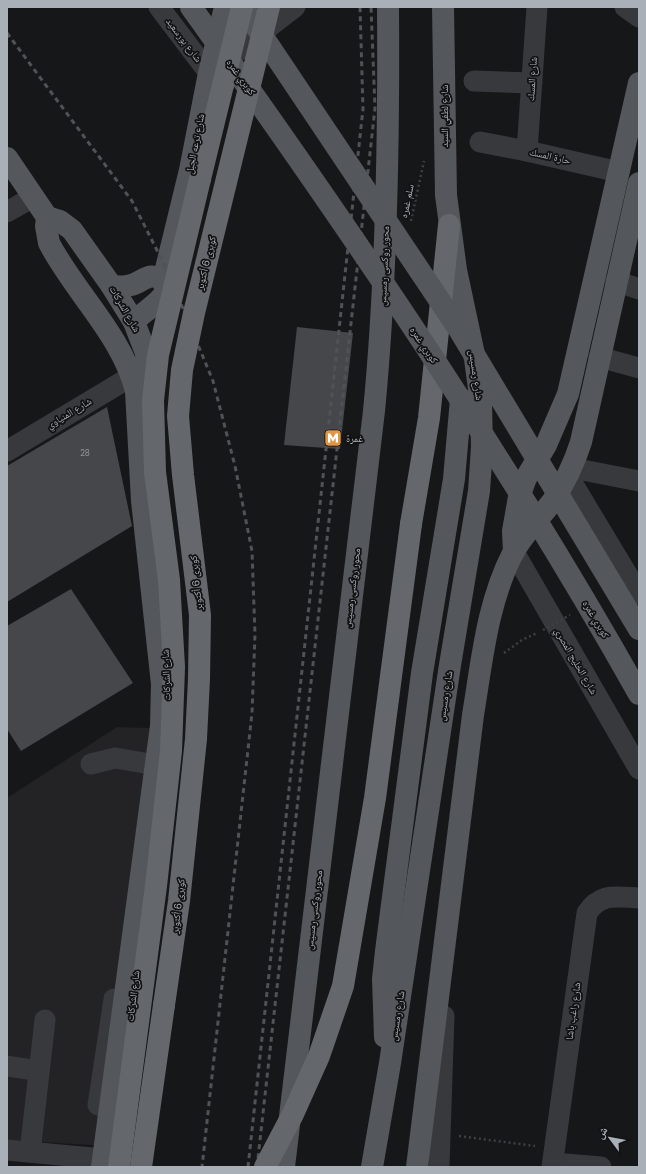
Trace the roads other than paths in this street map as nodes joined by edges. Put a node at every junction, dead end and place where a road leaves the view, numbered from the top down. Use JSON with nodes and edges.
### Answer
{"nodes":[{"id":1,"x":159,"y":7,"type":"edge"},
{"id":2,"x":191,"y":7,"type":"edge"},
{"id":3,"x":225,"y":7,"type":"edge"},
{"id":4,"x":243,"y":7,"type":"edge"},
{"id":5,"x":269,"y":7,"type":"edge"},
{"id":6,"x":295,"y":7,"type":"edge"},
{"id":7,"x":388,"y":7,"type":"edge"},
{"id":8,"x":443,"y":7,"type":"edge"},
{"id":9,"x":537,"y":7,"type":"edge"},
{"id":10,"x":625,"y":7,"type":"edge"},
{"id":11,"x":639,"y":17,"type":"edge"},
{"id":12,"x":209,"y":73,"type":"junction"},
{"id":13,"x":474,"y":81,"type":"dead end"},
{"id":14,"x":532,"y":83,"type":"junction"},
{"id":15,"x":639,"y":83,"type":"edge"},
{"id":16,"x":480,"y":142,"type":"dead end"},
{"id":17,"x":527,"y":151,"type":"junction"},
{"id":18,"x":7,"y":158,"type":"edge"},
{"id":19,"x":619,"y":172,"type":"junction"},
{"id":20,"x":639,"y":183,"type":"edge"},
{"id":21,"x":33,"y":197,"type":"junction"},
{"id":22,"x":7,"y":212,"type":"edge"},
{"id":23,"x":46,"y":217,"type":"junction"},
{"id":24,"x":449,"y":225,"type":"junction"},
{"id":25,"x":163,"y":281,"type":"junction"},
{"id":26,"x":616,"y":281,"type":"junction"},
{"id":27,"x":111,"y":285,"type":"junction"},
{"id":28,"x":639,"y":289,"type":"edge"},
{"id":29,"x":134,"y":322,"type":"junction"},
{"id":30,"x":599,"y":357,"type":"junction"},
{"id":31,"x":639,"y":368,"type":"edge"},
{"id":32,"x":132,"y":376,"type":"junction"},
{"id":33,"x":568,"y":394,"type":"junction"},
{"id":34,"x":461,"y":400,"type":"junction"},
{"id":35,"x":589,"y":400,"type":"junction"},
{"id":36,"x":7,"y":451,"type":"edge"},
{"id":37,"x":142,"y":459,"type":"junction"},
{"id":38,"x":570,"y":472,"type":"junction"},
{"id":39,"x":639,"y":481,"type":"edge"},
{"id":40,"x":514,"y":552,"type":"junction"},
{"id":41,"x":639,"y":594,"type":"edge"},
{"id":42,"x":639,"y":629,"type":"edge"},
{"id":43,"x":639,"y":694,"type":"edge"},
{"id":44,"x":91,"y":764,"type":"dead end"},
{"id":45,"x":152,"y":764,"type":"junction"},
{"id":46,"x":639,"y":769,"type":"edge"},
{"id":47,"x":639,"y":898,"type":"edge"},
{"id":48,"x":448,"y":921,"type":"junction"},
{"id":49,"x":45,"y":1020,"type":"dead end"},
{"id":50,"x":114,"y":1039,"type":"junction"},
{"id":51,"x":390,"y":1062,"type":"junction"},
{"id":52,"x":7,"y":1066,"type":"edge"},
{"id":53,"x":39,"y":1071,"type":"junction"},
{"id":54,"x":98,"y":1105,"type":"dead end"},
{"id":55,"x":7,"y":1150,"type":"edge"},
{"id":56,"x":30,"y":1152,"type":"junction"},
{"id":57,"x":553,"y":1159,"type":"edge"},
{"id":58,"x":53,"y":1161,"type":"edge"},
{"id":59,"x":109,"y":1165,"type":"edge"},
{"id":60,"x":141,"y":1167,"type":"edge"},
{"id":61,"x":265,"y":1167,"type":"edge"},
{"id":62,"x":284,"y":1167,"type":"edge"},
{"id":63,"x":372,"y":1167,"type":"edge"},
{"id":64,"x":417,"y":1167,"type":"edge"},
{"id":65,"x":439,"y":1167,"type":"edge"},
{"id":66,"x":601,"y":1167,"type":"edge"}],
"edges":[{"from":1,"to":12,"type":"street","name":"شارع بورسعيد"},
{"from":2,"to":34,"type":"main road","name":"كوبري غمره","bridge":true},
{"from":3,"to":12,"type":"main road","name":"شارع ترعه الجبل"},
{"from":4,"to":42,"type":"main road","bridge":true},
{"from":4,"to":59,"type":"highway","bridge":true},
{"from":5,"to":60,"type":"highway","name":"كوبرى 6 أكتوبر","bridge":true},
{"from":6,"to":12,"type":"street"},
{"from":7,"to":62,"type":"main road","name":"محور روكسى رمسيس"},
{"from":8,"to":24,"type":"main road","name":"شارع لطفي السيد"},
{"from":9,"to":14,"type":"street","name":"شارع المسك"},
{"from":10,"to":11,"type":"street"},
{"from":12,"to":25,"type":"main road","name":"شارع ترعه الجبل"},
{"from":13,"to":14,"type":"street"},
{"from":14,"to":17,"type":"street","name":"شارع المسك"},
{"from":15,"to":19,"type":"main road"},
{"from":16,"to":17,"type":"street","name":"حارة المسك"},
{"from":17,"to":19,"type":"street","name":"حارة المسك"},
{"from":18,"to":21,"type":"main road","name":"شارع الشركات"},
{"from":19,"to":33,"type":"main road"},
{"from":20,"to":26,"type":"main road"},
{"from":21,"to":22,"type":"street"},
{"from":21,"to":23,"type":"main road","name":"شارع الشركات"},
{"from":23,"to":27,"type":"main road","name":"شارع الشركات"},
{"from":23,"to":32,"type":"main road","name":"شارع الشركات"},
{"from":24,"to":51,"type":"main road","name":"شارع رمسيس"},
{"from":24,"to":61,"type":"highway","bridge":true},
{"from":25,"to":27,"type":"main road"},
{"from":25,"to":29,"type":"main road","name":"شارع ترعه الجبل"},
{"from":26,"to":28,"type":"street"},
{"from":26,"to":30,"type":"main road"},
{"from":27,"to":29,"type":"main road","name":"شارع الشركات"},
{"from":29,"to":37,"type":"main road","name":"شارع الشركات"},
{"from":30,"to":31,"type":"street"},
{"from":30,"to":35,"type":"main road"},
{"from":32,"to":36,"type":"street","name":"شارع المنياوي"},
{"from":32,"to":37,"type":"main road","name":"شارع الشركات"},
{"from":33,"to":35,"type":"main road"},
{"from":33,"to":40,"type":"main road"},
{"from":34,"to":43,"type":"main road","name":"كوبري غمره","bridge":true},
{"from":34,"to":51,"type":"main road"},
{"from":35,"to":38,"type":"main road"},
{"from":37,"to":45,"type":"main road","name":"شارع الشركات"},
{"from":37,"to":59,"type":"main road","name":"شارع الشركات"},
{"from":38,"to":39,"type":"street"},
{"from":38,"to":40,"type":"main road"},
{"from":38,"to":41,"type":"street"},
{"from":40,"to":46,"type":"street","name":"شارع الخليج المصري"},
{"from":40,"to":48,"type":"main road"},
{"from":44,"to":45,"type":"street"},
{"from":45,"to":50,"type":"main road","name":"شارع الشركات"},
{"from":47,"to":57,"type":"street","name":"شارع راغب باشا"},
{"from":48,"to":64,"type":"main road"},
{"from":48,"to":65,"type":"street"},
{"from":49,"to":53,"type":"street"},
{"from":50,"to":54,"type":"street"},
{"from":50,"to":59,"type":"main road","name":"شارع الشركات"},
{"from":51,"to":63,"type":"main road","name":"شارع رمسيس"},
{"from":52,"to":53,"type":"street"},
{"from":53,"to":56,"type":"street"},
{"from":55,"to":56,"type":"street"},
{"from":56,"to":58,"type":"street"},
{"from":57,"to":66,"type":"street"},
{"from":58,"to":59,"type":"street"}]}
